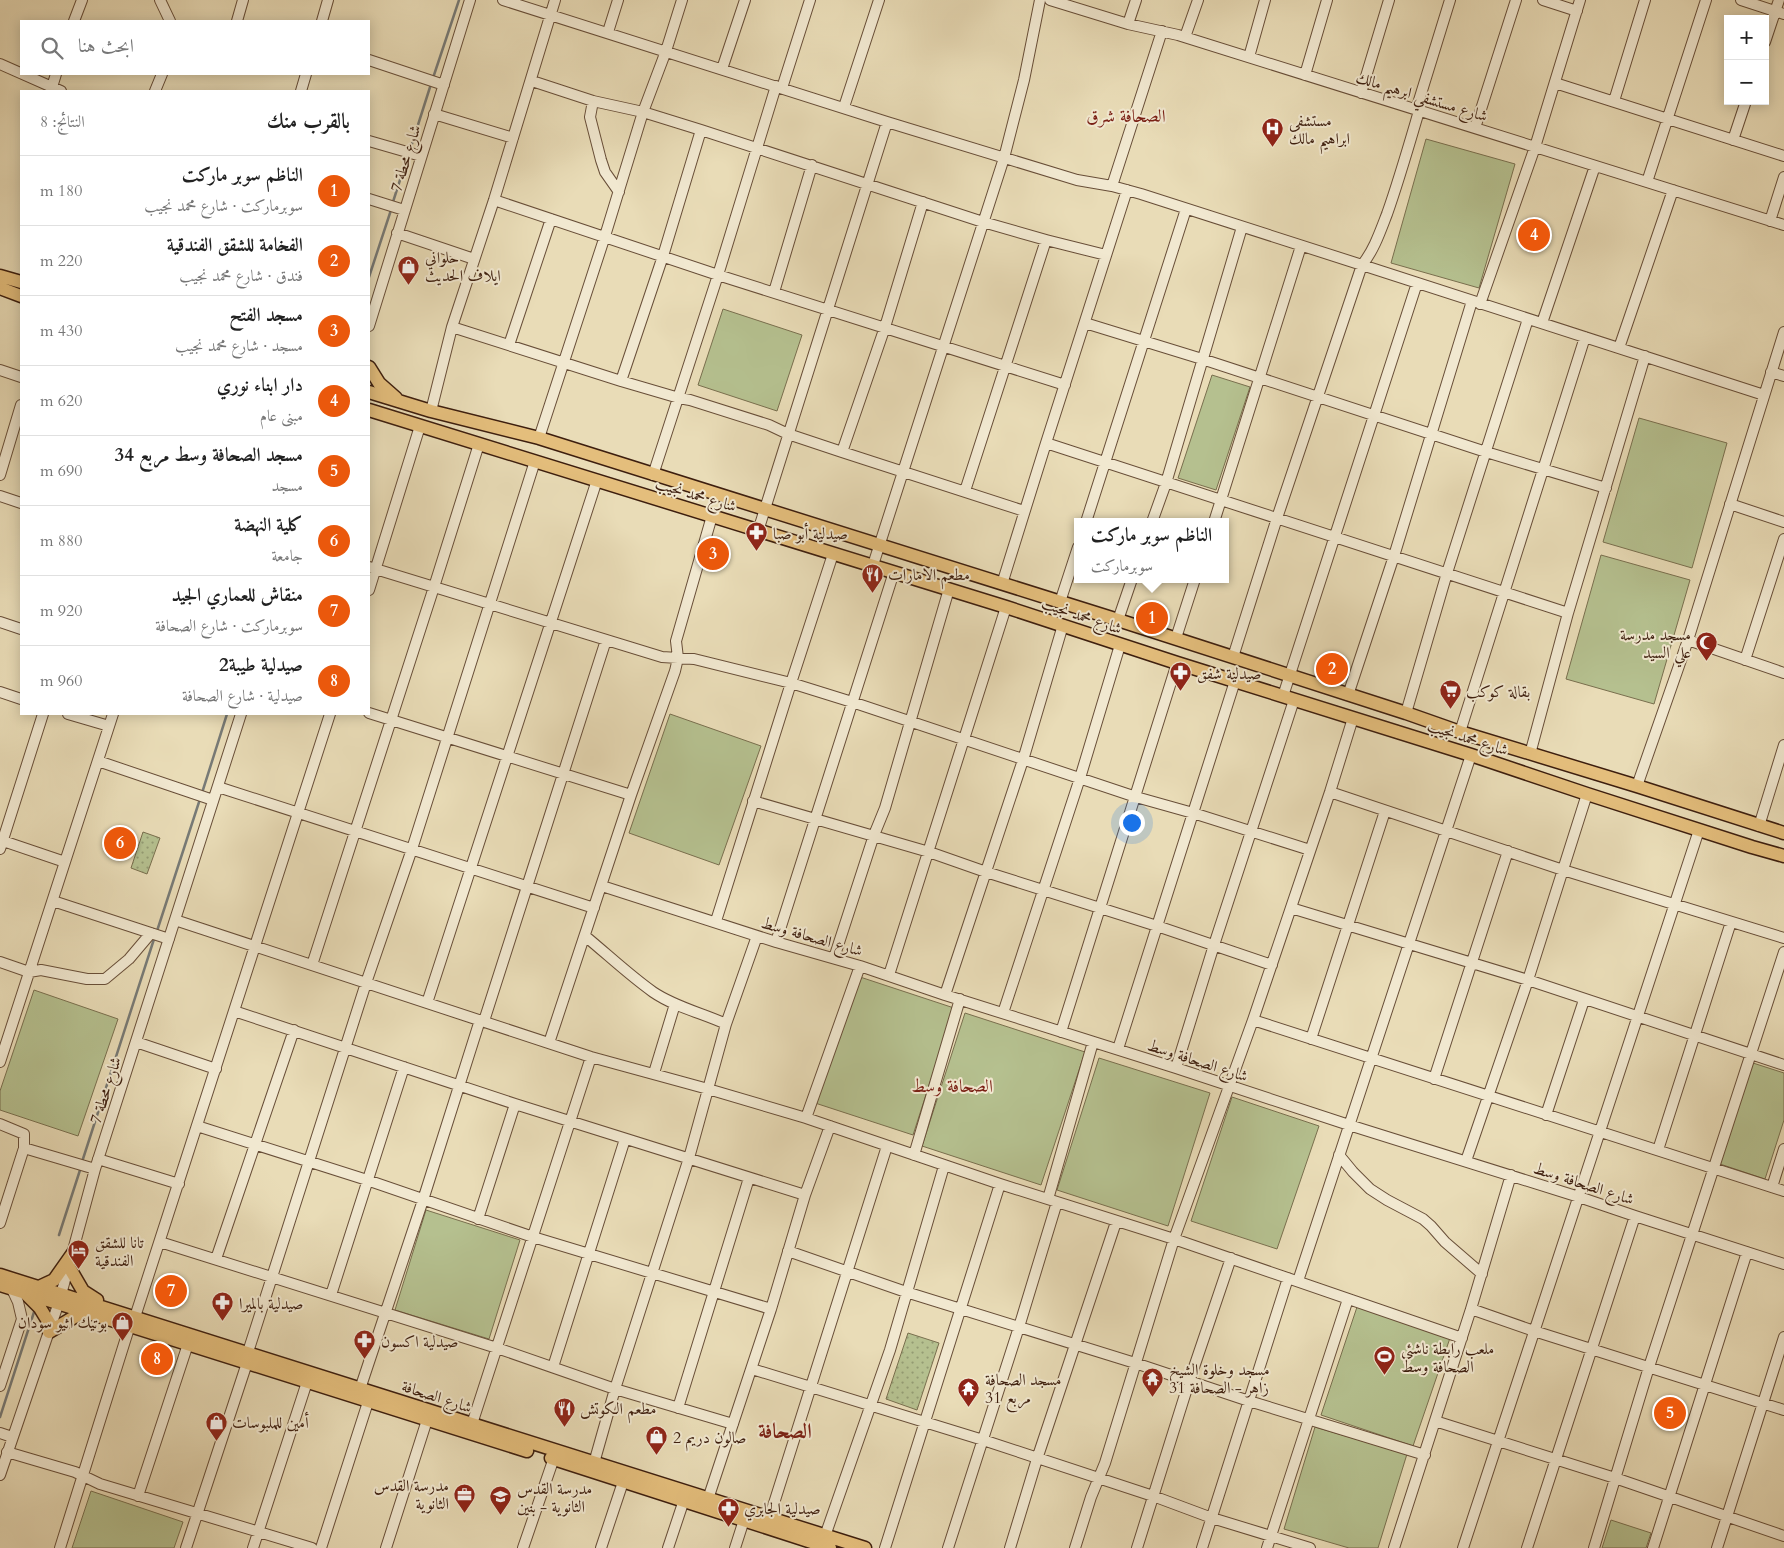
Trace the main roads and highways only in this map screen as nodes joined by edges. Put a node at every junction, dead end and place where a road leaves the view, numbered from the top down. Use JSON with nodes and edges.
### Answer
{"nodes":[{"id":1,"x":0,"y":276,"type":"edge"},
{"id":2,"x":20,"y":282,"type":"edge"},
{"id":3,"x":0,"y":288,"type":"edge"},
{"id":4,"x":20,"y":296,"type":"edge"},
{"id":5,"x":370,"y":369,"type":"edge"},
{"id":6,"x":370,"y":392,"type":"edge"},
{"id":7,"x":402,"y":402,"type":"junction"},
{"id":8,"x":370,"y":410,"type":"edge"},
{"id":9,"x":386,"y":415,"type":"junction"},
{"id":10,"x":370,"y":418,"type":"edge"},
{"id":11,"x":1784,"y":833,"type":"edge"},
{"id":12,"x":1784,"y":856,"type":"edge"},
{"id":13,"x":73,"y":1252,"type":"road end"},
{"id":14,"x":69,"y":1267,"type":"road end"},
{"id":15,"x":4,"y":1281,"type":"edge"},
{"id":16,"x":39,"y":1287,"type":"junction"},
{"id":17,"x":24,"y":1292,"type":"junction"},
{"id":18,"x":60,"y":1298,"type":"junction"},
{"id":19,"x":89,"y":1311,"type":"junction"},
{"id":20,"x":121,"y":1312,"type":"junction"},
{"id":21,"x":133,"y":1321,"type":"junction"},
{"id":22,"x":247,"y":1358,"type":"junction"},
{"id":23,"x":555,"y":1455,"type":"junction"},
{"id":24,"x":828,"y":1542,"type":"edge"},
{"id":25,"x":806,"y":1544,"type":"edge"},
{"id":26,"x":865,"y":1548,"type":"edge"}],
"edges":[{"from":1,"to":2,"type":"main road"},
{"from":3,"to":4,"type":"main road"},
{"from":5,"to":7,"type":"main road"},
{"from":6,"to":7,"type":"main road","name":"شارع محمد نجيب"},
{"from":7,"to":11,"type":"main road","name":"شارع محمد نجيب"},
{"from":8,"to":9,"type":"main road","name":"شارع محمد نجيب"},
{"from":9,"to":10,"type":"main road"},
{"from":9,"to":12,"type":"main road","name":"شارع محمد نجيب"},
{"from":13,"to":16,"type":"main road"},
{"from":14,"to":20,"type":"main road"},
{"from":15,"to":16,"type":"main road","name":"شارع الصحافة"},
{"from":15,"to":17,"type":"main road","name":"شارع الصحافة"},
{"from":16,"to":18,"type":"main road","name":"شارع الصحافة"},
{"from":17,"to":18,"type":"main road","name":"شارع الصحافة"},
{"from":17,"to":19,"type":"main road"},
{"from":18,"to":19,"type":"main road","name":"شارع الصحافة"},
{"from":18,"to":20,"type":"main road","name":"شارع الصحافة"},
{"from":19,"to":21,"type":"main road","name":"شارع الصحافة"},
{"from":20,"to":21,"type":"main road","name":"شارع الصحافة"},
{"from":21,"to":22,"type":"main road","name":"شارع الصحافة"},
{"from":21,"to":22,"type":"main road","name":"شارع الصحافة"},
{"from":22,"to":23,"type":"main road","name":"شارع الصحافة"},
{"from":22,"to":23,"type":"main road","name":"شارع الصحافة"},
{"from":23,"to":24,"type":"main road","name":"شارع الصحافة"},
{"from":23,"to":25,"type":"main road","name":"شارع الصحافة"},
{"from":24,"to":25,"type":"main road","name":"شارع الصحافة"},
{"from":24,"to":26,"type":"main road","name":"شارع الصحافة"}]}
